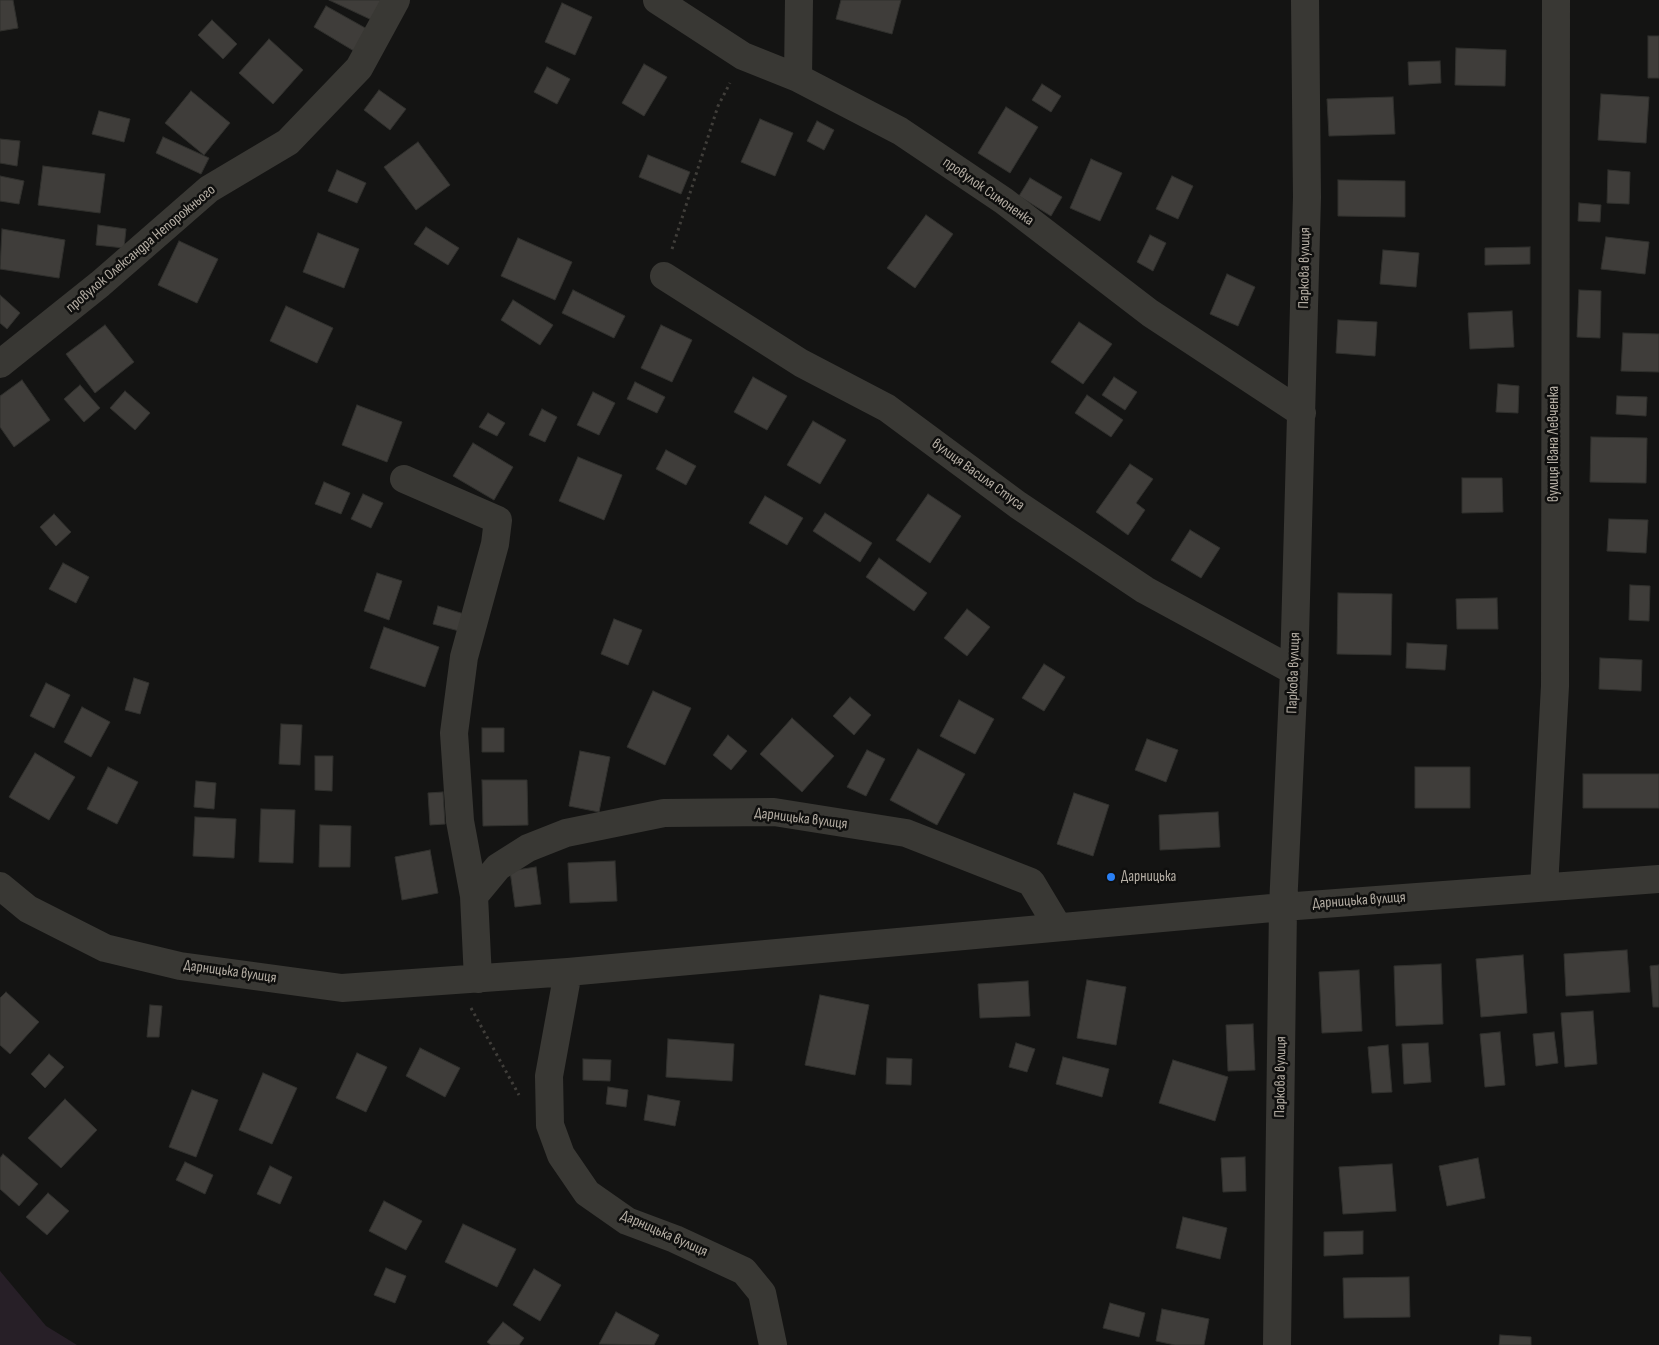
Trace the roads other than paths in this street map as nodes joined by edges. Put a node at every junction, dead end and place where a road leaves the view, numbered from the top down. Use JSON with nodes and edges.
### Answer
{"nodes":[{"id":1,"x":396,"y":0,"type":"edge"},
{"id":2,"x":657,"y":0,"type":"edge"},
{"id":3,"x":799,"y":0,"type":"edge"},
{"id":4,"x":1305,"y":0,"type":"edge"},
{"id":5,"x":1556,"y":0,"type":"edge"},
{"id":6,"x":798,"y":78,"type":"junction"},
{"id":7,"x":664,"y":276,"type":"road end"},
{"id":8,"x":0,"y":364,"type":"edge"},
{"id":9,"x":1302,"y":413,"type":"junction"},
{"id":10,"x":404,"y":480,"type":"dead end"},
{"id":11,"x":1294,"y":671,"type":"junction"},
{"id":12,"x":1659,"y":879,"type":"edge"},
{"id":13,"x":0,"y":886,"type":"edge"},
{"id":14,"x":1544,"y":887,"type":"junction"},
{"id":15,"x":474,"y":896,"type":"junction"},
{"id":16,"x":1283,"y":907,"type":"junction"},
{"id":17,"x":1058,"y":927,"type":"junction"},
{"id":18,"x":568,"y":972,"type":"junction"},
{"id":19,"x":465,"y":980,"type":"junction"},
{"id":20,"x":773,"y":1345,"type":"edge"},
{"id":21,"x":1277,"y":1345,"type":"edge"}],
"edges":[{"from":1,"to":8,"type":"street","name":"провулок Олександра Непорожнього"},
{"from":2,"to":6,"type":"street","name":"провулок Симоненка"},
{"from":3,"to":6,"type":"street"},
{"from":4,"to":9,"type":"street","name":"Паркова вулиця"},
{"from":5,"to":14,"type":"street","name":"вулиця Івана Левченка"},
{"from":6,"to":9,"type":"street","name":"провулок Симоненка"},
{"from":7,"to":11,"type":"street","name":"вулиця Василя Стуса"},
{"from":9,"to":11,"type":"street","name":"Паркова вулиця"},
{"from":10,"to":15,"type":"street"},
{"from":11,"to":16,"type":"street","name":"Паркова вулиця"},
{"from":12,"to":14,"type":"street","name":"Дарницька вулиця"},
{"from":13,"to":19,"type":"street","name":"Дарницька вулиця"},
{"from":14,"to":16,"type":"street","name":"Дарницька вулиця"},
{"from":15,"to":17,"type":"street","name":"Дарницька вулиця"},
{"from":15,"to":19,"type":"street"},
{"from":16,"to":17,"type":"street","name":"Дарницька вулиця"},
{"from":16,"to":21,"type":"street","name":"Паркова вулиця"},
{"from":17,"to":18,"type":"street","name":"Дарницька вулиця"},
{"from":18,"to":19,"type":"street","name":"Дарницька вулиця"},
{"from":18,"to":20,"type":"street","name":"Дарницька вулиця"}]}
